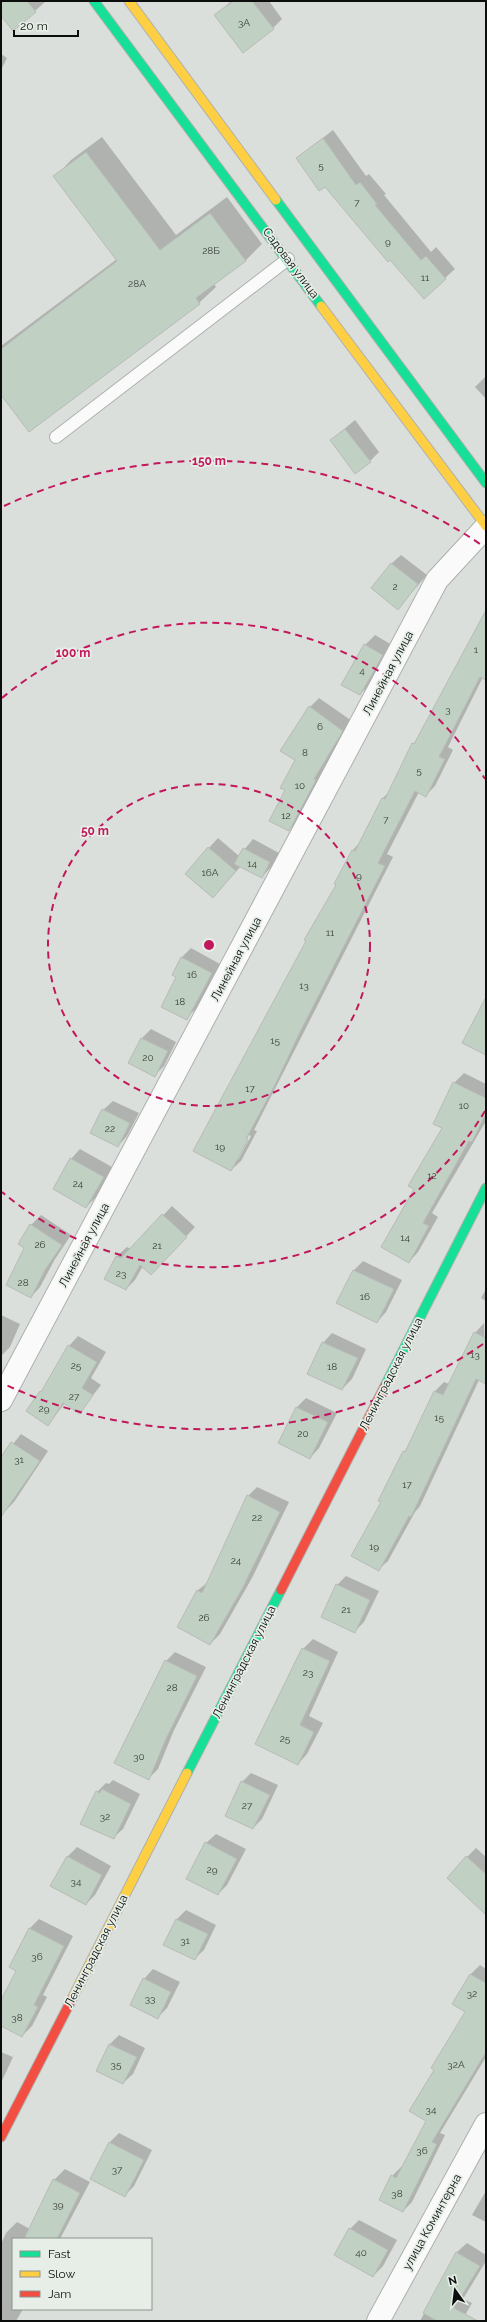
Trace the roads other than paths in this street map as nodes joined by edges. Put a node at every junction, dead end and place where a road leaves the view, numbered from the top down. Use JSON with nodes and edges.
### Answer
{"nodes":[{"id":1,"x":94,"y":1,"type":"edge"},
{"id":2,"x":129,"y":1,"type":"edge"},
{"id":3,"x":288,"y":259,"type":"junction"},
{"id":4,"x":56,"y":436,"type":"dead end"},
{"id":5,"x":486,"y":484,"type":"edge"},
{"id":6,"x":486,"y":527,"type":"edge"},
{"id":7,"x":486,"y":1188,"type":"edge"},
{"id":8,"x":1,"y":1400,"type":"edge"},
{"id":9,"x":486,"y":2124,"type":"edge"},
{"id":10,"x":1,"y":2137,"type":"edge"},
{"id":11,"x":378,"y":2321,"type":"edge"}],
"edges":[{"from":1,"to":3,"type":"street","name":"Садовая улица"},
{"from":2,"to":5,"type":"street"},
{"from":3,"to":4,"type":"lane"},
{"from":3,"to":6,"type":"street","name":"Садовая улица"},
{"from":6,"to":8,"type":"street","name":"Линейная улица"},
{"from":7,"to":10,"type":"street","name":"Ленинградская улица"},
{"from":9,"to":11,"type":"street","name":"улица Коминтерна"}]}
